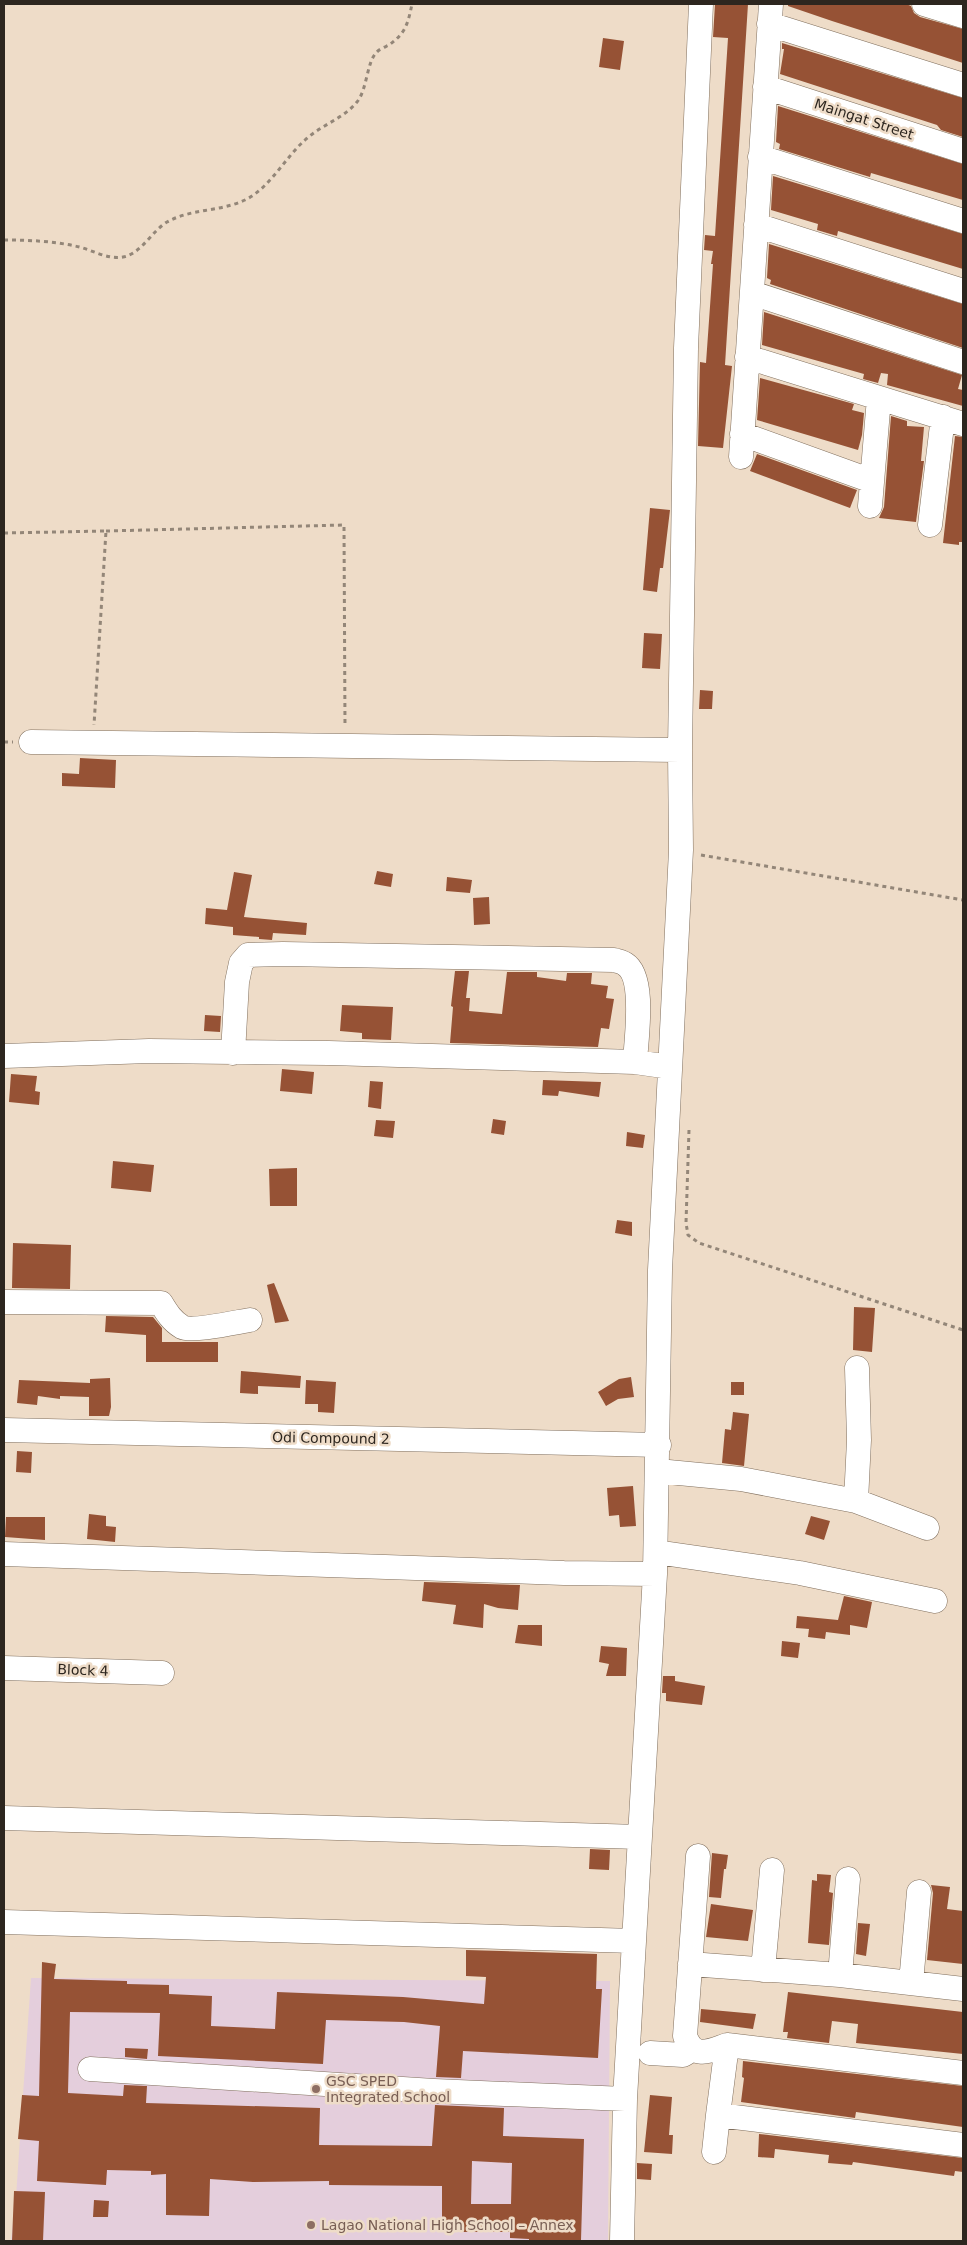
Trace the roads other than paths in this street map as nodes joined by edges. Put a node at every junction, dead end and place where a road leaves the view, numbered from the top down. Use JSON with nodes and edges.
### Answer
{"nodes":[{"id":1,"x":701,"y":4,"type":"edge"},
{"id":2,"x":924,"y":4,"type":"edge"},
{"id":3,"x":770,"y":14,"type":"edge"},
{"id":4,"x":963,"y":16,"type":"edge"},
{"id":5,"x":963,"y":84,"type":"edge"},
{"id":6,"x":765,"y":87,"type":"junction"},
{"id":7,"x":963,"y":151,"type":"edge"},
{"id":8,"x":760,"y":157,"type":"junction"},
{"id":9,"x":963,"y":221,"type":"edge"},
{"id":10,"x":756,"y":225,"type":"junction"},
{"id":11,"x":963,"y":291,"type":"edge"},
{"id":12,"x":752,"y":293,"type":"junction"},
{"id":13,"x":747,"y":357,"type":"junction"},
{"id":14,"x":963,"y":362,"type":"edge"},
{"id":15,"x":880,"y":398,"type":"junction"},
{"id":16,"x":953,"y":421,"type":"edge"},
{"id":17,"x":872,"y":481,"type":"junction"},
{"id":18,"x":870,"y":506,"type":"dead end"},
{"id":19,"x":930,"y":524,"type":"dead end"},
{"id":20,"x":31,"y":742,"type":"dead end"},
{"id":21,"x":680,"y":750,"type":"junction"},
{"id":22,"x":233,"y":1053,"type":"junction"},
{"id":23,"x":4,"y":1056,"type":"edge"},
{"id":24,"x":635,"y":1062,"type":"junction"},
{"id":25,"x":670,"y":1067,"type":"junction"},
{"id":26,"x":4,"y":1302,"type":"edge"},
{"id":27,"x":250,"y":1320,"type":"dead end"},
{"id":28,"x":857,"y":1368,"type":"dead end"},
{"id":29,"x":4,"y":1430,"type":"edge"},
{"id":30,"x":658,"y":1445,"type":"junction"},
{"id":31,"x":658,"y":1471,"type":"junction"},
{"id":32,"x":856,"y":1501,"type":"junction"},
{"id":33,"x":927,"y":1528,"type":"dead end"},
{"id":34,"x":4,"y":1554,"type":"edge"},
{"id":35,"x":656,"y":1563,"type":"junction"},
{"id":36,"x":935,"y":1601,"type":"dead end"},
{"id":37,"x":4,"y":1668,"type":"edge"},
{"id":38,"x":162,"y":1673,"type":"dead end"},
{"id":39,"x":4,"y":1818,"type":"edge"},
{"id":40,"x":639,"y":1836,"type":"junction"},
{"id":41,"x":698,"y":1856,"type":"dead end"},
{"id":42,"x":772,"y":1870,"type":"dead end"},
{"id":43,"x":848,"y":1879,"type":"dead end"},
{"id":44,"x":918,"y":1892,"type":"dead end"},
{"id":45,"x":4,"y":1922,"type":"edge"},
{"id":46,"x":634,"y":1941,"type":"junction"},
{"id":47,"x":690,"y":1964,"type":"junction"},
{"id":48,"x":763,"y":1970,"type":"junction"},
{"id":49,"x":840,"y":1975,"type":"junction"},
{"id":50,"x":911,"y":1983,"type":"junction"},
{"id":51,"x":963,"y":1989,"type":"edge"},
{"id":52,"x":727,"y":2045,"type":"junction"},
{"id":53,"x":692,"y":2049,"type":"junction"},
{"id":54,"x":650,"y":2053,"type":"dead end"},
{"id":55,"x":90,"y":2069,"type":"dead end"},
{"id":56,"x":963,"y":2073,"type":"edge"},
{"id":57,"x":625,"y":2099,"type":"junction"},
{"id":58,"x":718,"y":2115,"type":"junction"},
{"id":59,"x":963,"y":2145,"type":"edge"},
{"id":60,"x":714,"y":2152,"type":"dead end"},
{"id":61,"x":622,"y":2241,"type":"edge"}],
"edges":[{"from":1,"to":21,"type":"street"},
{"from":2,"to":4,"type":"street"},
{"from":3,"to":5,"type":"street"},
{"from":3,"to":6,"type":"street"},
{"from":6,"to":7,"type":"street","name":"Maingat Street"},
{"from":6,"to":8,"type":"street"},
{"from":8,"to":9,"type":"street"},
{"from":8,"to":10,"type":"street"},
{"from":10,"to":11,"type":"street"},
{"from":10,"to":12,"type":"street"},
{"from":12,"to":13,"type":"street"},
{"from":12,"to":14,"type":"street"},
{"from":13,"to":15,"type":"street"},
{"from":13,"to":17,"type":"street"},
{"from":15,"to":16,"type":"street"},
{"from":15,"to":17,"type":"street"},
{"from":16,"to":19,"type":"street"},
{"from":17,"to":18,"type":"street"},
{"from":20,"to":21,"type":"street"},
{"from":21,"to":25,"type":"street"},
{"from":22,"to":23,"type":"street"},
{"from":22,"to":24,"type":"street"},
{"from":22,"to":24,"type":"street"},
{"from":24,"to":25,"type":"street"},
{"from":25,"to":30,"type":"street"},
{"from":26,"to":27,"type":"street"},
{"from":28,"to":32,"type":"street"},
{"from":29,"to":30,"type":"street","name":"Odi Compound 2"},
{"from":30,"to":31,"type":"street"},
{"from":31,"to":32,"type":"street"},
{"from":31,"to":35,"type":"street"},
{"from":32,"to":33,"type":"street"},
{"from":34,"to":35,"type":"street"},
{"from":35,"to":36,"type":"street"},
{"from":35,"to":40,"type":"street"},
{"from":37,"to":38,"type":"street","name":"Block 4"},
{"from":39,"to":40,"type":"street"},
{"from":40,"to":46,"type":"street"},
{"from":41,"to":47,"type":"street"},
{"from":42,"to":48,"type":"street"},
{"from":43,"to":49,"type":"street"},
{"from":44,"to":50,"type":"street"},
{"from":45,"to":46,"type":"street"},
{"from":46,"to":57,"type":"street"},
{"from":47,"to":48,"type":"street"},
{"from":47,"to":53,"type":"street"},
{"from":48,"to":49,"type":"street"},
{"from":49,"to":50,"type":"street"},
{"from":50,"to":51,"type":"street"},
{"from":52,"to":53,"type":"street"},
{"from":52,"to":56,"type":"street"},
{"from":52,"to":58,"type":"street"},
{"from":53,"to":54,"type":"street"},
{"from":55,"to":57,"type":"street"},
{"from":57,"to":61,"type":"street"},
{"from":58,"to":59,"type":"street"},
{"from":58,"to":60,"type":"street"}]}
